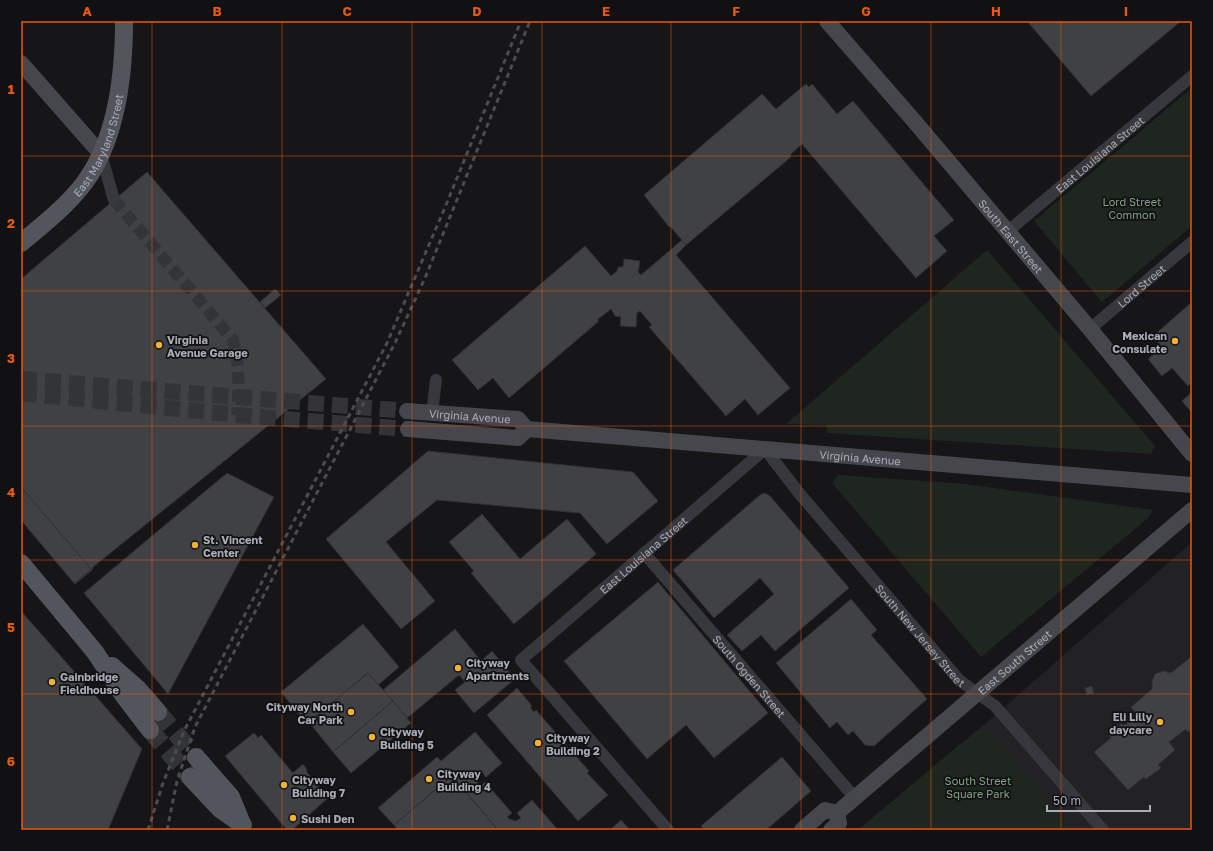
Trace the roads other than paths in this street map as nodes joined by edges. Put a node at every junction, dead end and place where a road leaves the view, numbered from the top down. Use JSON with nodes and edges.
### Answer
{"nodes":[{"id":1,"x":116,"y":21,"type":"edge"},
{"id":2,"x":124,"y":21,"type":"edge"},
{"id":3,"x":827,"y":21,"type":"edge"},
{"id":4,"x":124,"y":59,"type":"junction"},
{"id":5,"x":21,"y":63,"type":"edge"},
{"id":6,"x":1192,"y":76,"type":"edge"},
{"id":7,"x":101,"y":154,"type":"junction"},
{"id":8,"x":114,"y":200,"type":"tunnel mouth"},
{"id":9,"x":1008,"y":232,"type":"junction"},
{"id":10,"x":1192,"y":242,"type":"edge"},
{"id":11,"x":21,"y":243,"type":"edge"},
{"id":12,"x":1090,"y":329,"type":"junction"},
{"id":13,"x":436,"y":380,"type":"dead end"},
{"id":14,"x":407,"y":411,"type":"tunnel mouth"},
{"id":15,"x":432,"y":413,"type":"junction"},
{"id":16,"x":408,"y":429,"type":"tunnel mouth"},
{"id":17,"x":527,"y":429,"type":"junction"},
{"id":18,"x":765,"y":449,"type":"junction"},
{"id":19,"x":1192,"y":454,"type":"edge"},
{"id":20,"x":1192,"y":485,"type":"edge"},
{"id":21,"x":1192,"y":510,"type":"edge"},
{"id":22,"x":644,"y":554,"type":"junction"},
{"id":23,"x":21,"y":563,"type":"edge"},
{"id":24,"x":95,"y":652,"type":"junction"},
{"id":25,"x":978,"y":693,"type":"junction"},
{"id":26,"x":158,"y":712,"type":"tunnel mouth"},
{"id":27,"x":150,"y":730,"type":"tunnel mouth"},
{"id":28,"x":196,"y":757,"type":"tunnel mouth"},
{"id":29,"x":190,"y":777,"type":"tunnel mouth"},
{"id":30,"x":855,"y":798,"type":"junction"},
{"id":31,"x":837,"y":813,"type":"junction"},
{"id":32,"x":244,"y":827,"type":"edge"},
{"id":33,"x":668,"y":830,"type":"edge"},
{"id":34,"x":802,"y":830,"type":"edge"},
{"id":35,"x":831,"y":830,"type":"edge"},
{"id":36,"x":1103,"y":830,"type":"edge"}],
"edges":[{"from":1,"to":4,"type":"main road"},
{"from":2,"to":4,"type":"main road","name":"East Maryland Street"},
{"from":3,"to":9,"type":"main road","name":"South East Street"},
{"from":4,"to":7,"type":"main road","name":"East Maryland Street"},
{"from":5,"to":7,"type":"main road"},
{"from":6,"to":9,"type":"street","name":"East Louisiana Street"},
{"from":7,"to":8,"type":"street"},
{"from":7,"to":11,"type":"main road","name":"East Maryland Street"},
{"from":9,"to":12,"type":"main road","name":"South East Street"},
{"from":10,"to":12,"type":"street","name":"Lord Street"},
{"from":12,"to":19,"type":"main road","name":"South East Street"},
{"from":13,"to":15,"type":"street"},
{"from":14,"to":15,"type":"main road","name":"Virginia Avenue"},
{"from":15,"to":17,"type":"main road","name":"Virginia Avenue"},
{"from":16,"to":17,"type":"main road","name":"Virginia Avenue"},
{"from":17,"to":18,"type":"main road","name":"Virginia Avenue"},
{"from":18,"to":20,"type":"main road","name":"Virginia Avenue"},
{"from":18,"to":22,"type":"street","name":"East Louisiana Street"},
{"from":18,"to":25,"type":"street","name":"South New Jersey Street"},
{"from":21,"to":25,"type":"main road","name":"East South Street"},
{"from":22,"to":30,"type":"street","name":"South Ogden Street"},
{"from":22,"to":33,"type":"street","name":"East Louisiana Street"},
{"from":23,"to":24,"type":"main road"},
{"from":24,"to":26,"type":"main road"},
{"from":24,"to":27,"type":"main road"},
{"from":25,"to":30,"type":"main road","name":"East South Street"},
{"from":25,"to":36,"type":"street","name":"South New Jersey Street"},
{"from":28,"to":32,"type":"main road"},
{"from":29,"to":32,"type":"main road"},
{"from":30,"to":31,"type":"main road","name":"East South Street"},
{"from":31,"to":34,"type":"main road"},
{"from":31,"to":35,"type":"main road"}]}
